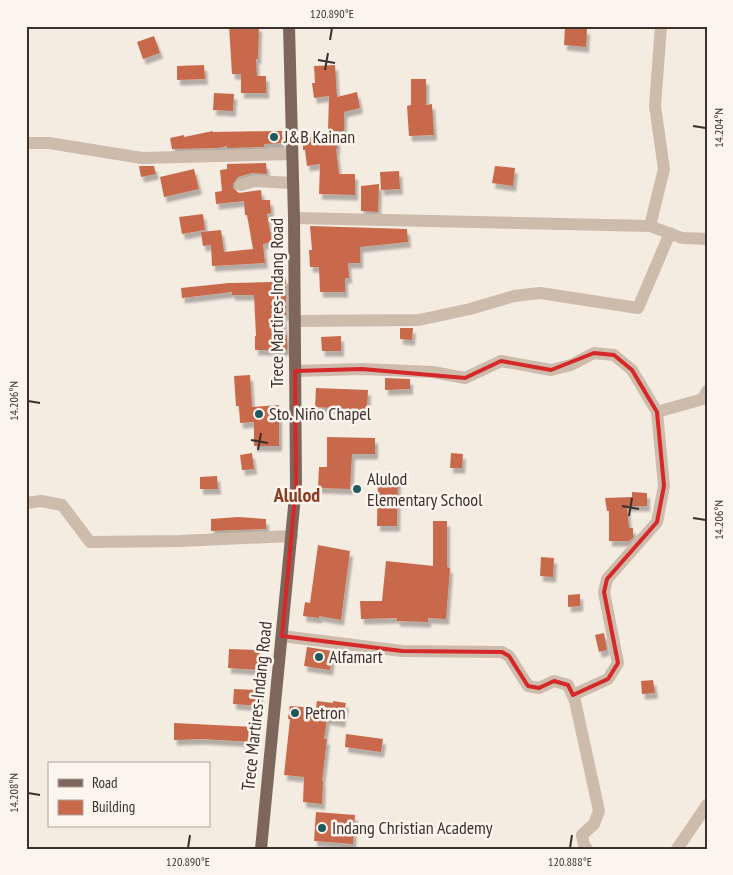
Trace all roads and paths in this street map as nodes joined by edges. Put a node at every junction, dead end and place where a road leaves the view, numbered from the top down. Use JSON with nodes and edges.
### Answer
{"nodes":[{"id":1,"x":289,"y":26,"type":"edge"},
{"id":2,"x":661,"y":26,"type":"edge"},
{"id":3,"x":26,"y":143,"type":"edge"},
{"id":4,"x":292,"y":154,"type":"junction"},
{"id":5,"x":293,"y":184,"type":"junction"},
{"id":6,"x":241,"y":185,"type":"dead end"},
{"id":7,"x":294,"y":218,"type":"junction"},
{"id":8,"x":650,"y":226,"type":"junction"},
{"id":9,"x":670,"y":233,"type":"junction"},
{"id":10,"x":707,"y":239,"type":"edge"},
{"id":11,"x":295,"y":321,"type":"junction"},
{"id":12,"x":296,"y":371,"type":"junction"},
{"id":13,"x":707,"y":391,"type":"edge"},
{"id":14,"x":657,"y":412,"type":"junction"},
{"id":15,"x":26,"y":503,"type":"edge"},
{"id":16,"x":292,"y":536,"type":"junction"},
{"id":17,"x":282,"y":636,"type":"junction"},
{"id":18,"x":572,"y":695,"type":"junction"},
{"id":19,"x":707,"y":806,"type":"edge"},
{"id":20,"x":262,"y":849,"type":"edge"},
{"id":21,"x":587,"y":849,"type":"edge"},
{"id":22,"x":677,"y":849,"type":"edge"}],
"edges":[{"from":1,"to":4,"type":"main road","name":"Trece Martires-Indang Road"},
{"from":2,"to":8,"type":"street"},
{"from":3,"to":4,"type":"street"},
{"from":4,"to":5,"type":"main road","name":"Trece Martires-Indang Road"},
{"from":5,"to":6,"type":"street"},
{"from":5,"to":7,"type":"main road","name":"Trece Martires-Indang Road"},
{"from":7,"to":8,"type":"street"},
{"from":7,"to":11,"type":"main road","name":"Trece Martires-Indang Road"},
{"from":8,"to":9,"type":"street"},
{"from":9,"to":10,"type":"street"},
{"from":9,"to":11,"type":"street"},
{"from":11,"to":12,"type":"main road","name":"Trece Martires-Indang Road"},
{"from":12,"to":14,"type":"street"},
{"from":12,"to":16,"type":"main road","name":"Trece Martires-Indang Road"},
{"from":13,"to":14,"type":"street"},
{"from":14,"to":18,"type":"street"},
{"from":15,"to":16,"type":"street"},
{"from":16,"to":17,"type":"main road","name":"Trece Martires-Indang Road"},
{"from":17,"to":18,"type":"street"},
{"from":17,"to":20,"type":"main road","name":"Trece Martires-Indang Road"},
{"from":18,"to":21,"type":"street"},
{"from":19,"to":22,"type":"street"}]}
